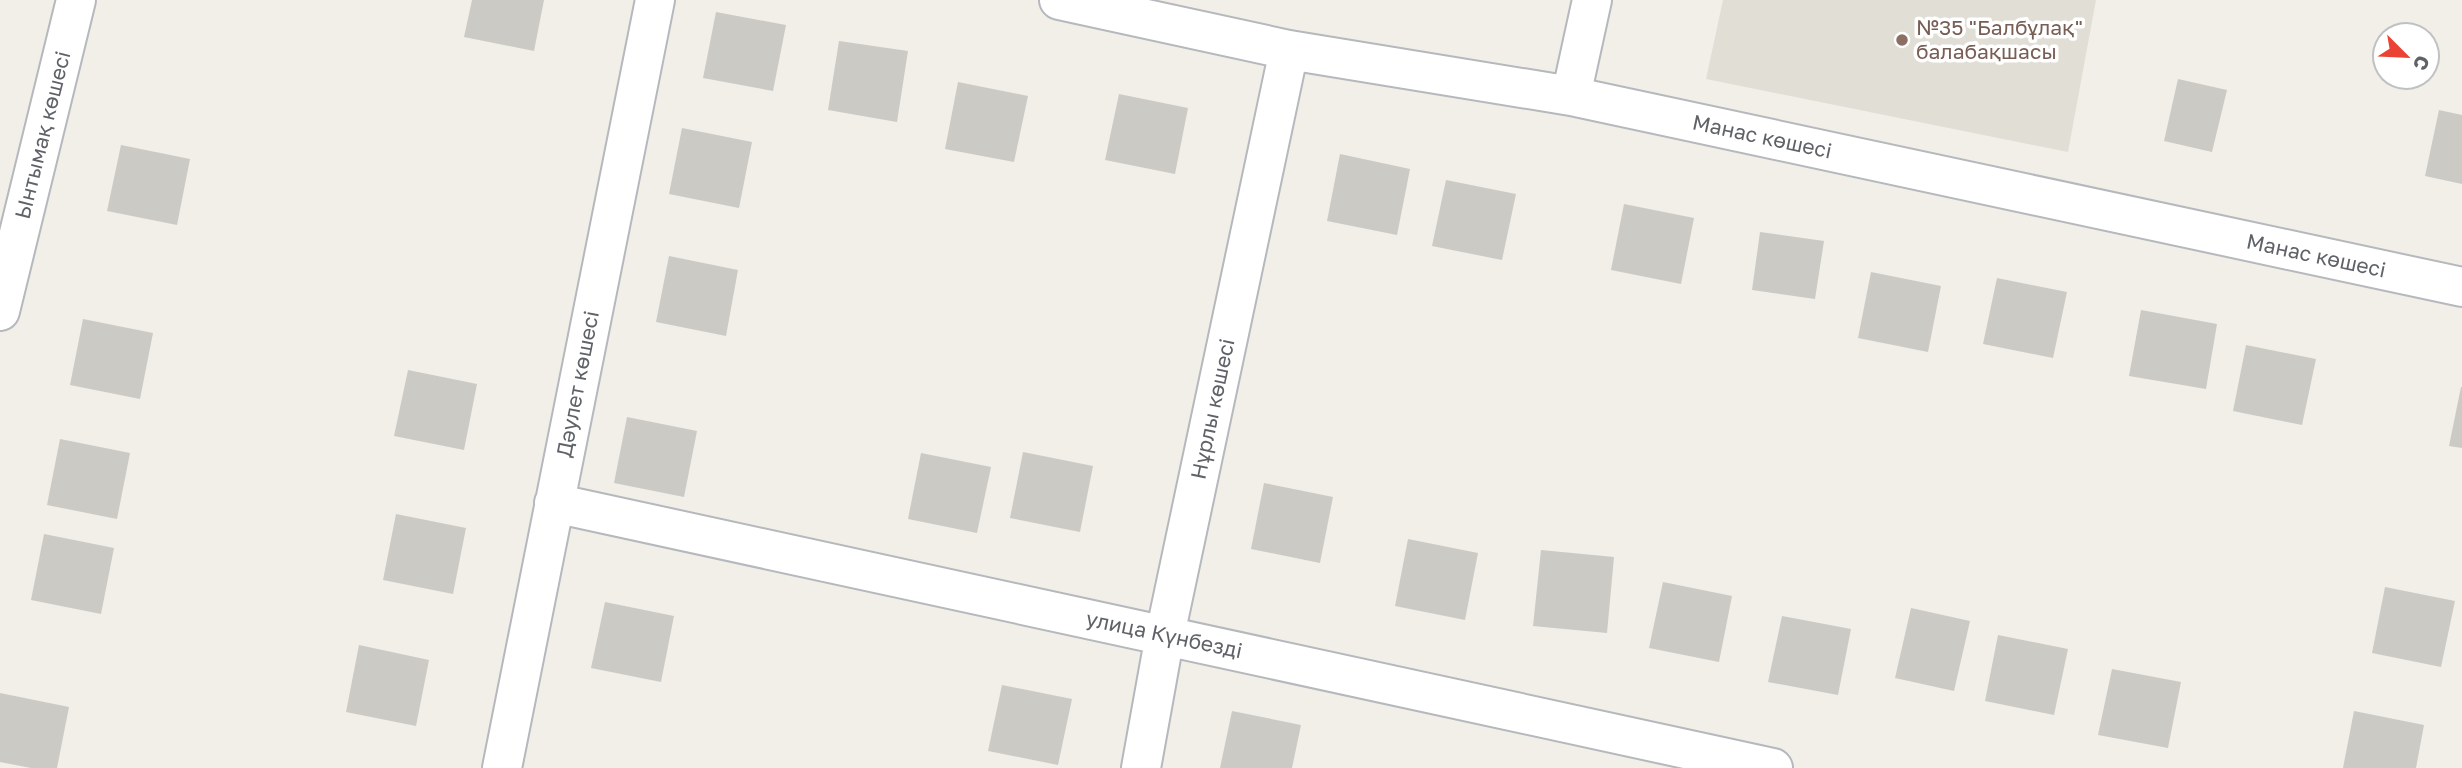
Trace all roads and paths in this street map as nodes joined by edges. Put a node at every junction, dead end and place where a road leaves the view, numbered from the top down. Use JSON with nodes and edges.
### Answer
{"nodes":[{"id":1,"x":76,"y":0,"type":"edge"},
{"id":2,"x":655,"y":0,"type":"edge"},
{"id":3,"x":1059,"y":0,"type":"edge"},
{"id":4,"x":1592,"y":0,"type":"edge"},
{"id":5,"x":1289,"y":50,"type":"junction"},
{"id":6,"x":1571,"y":96,"type":"junction"},
{"id":7,"x":2462,"y":287,"type":"edge"},
{"id":8,"x":0,"y":311,"type":"edge"},
{"id":9,"x":554,"y":503,"type":"junction"},
{"id":10,"x":1165,"y":635,"type":"junction"},
{"id":11,"x":502,"y":768,"type":"edge"},
{"id":12,"x":1141,"y":768,"type":"edge"},
{"id":13,"x":1773,"y":768,"type":"edge"}],
"edges":[{"from":1,"to":8,"type":"street","name":"Ынтымақ көшесі"},
{"from":2,"to":9,"type":"street","name":"Дәулет көшесі"},
{"from":3,"to":5,"type":"street","name":"Манас көшесі"},
{"from":4,"to":6,"type":"street"},
{"from":5,"to":6,"type":"street","name":"Манас көшесі"},
{"from":5,"to":10,"type":"street","name":"Нұрлы көшесі"},
{"from":6,"to":7,"type":"street","name":"Манас көшесі"},
{"from":9,"to":10,"type":"street","name":"улица Күнбезді"},
{"from":9,"to":11,"type":"street","name":"Дәулет көшесі"},
{"from":10,"to":12,"type":"street","name":"Нұрлы көшесі"},
{"from":10,"to":13,"type":"street","name":"улица Күнбезді"}]}
